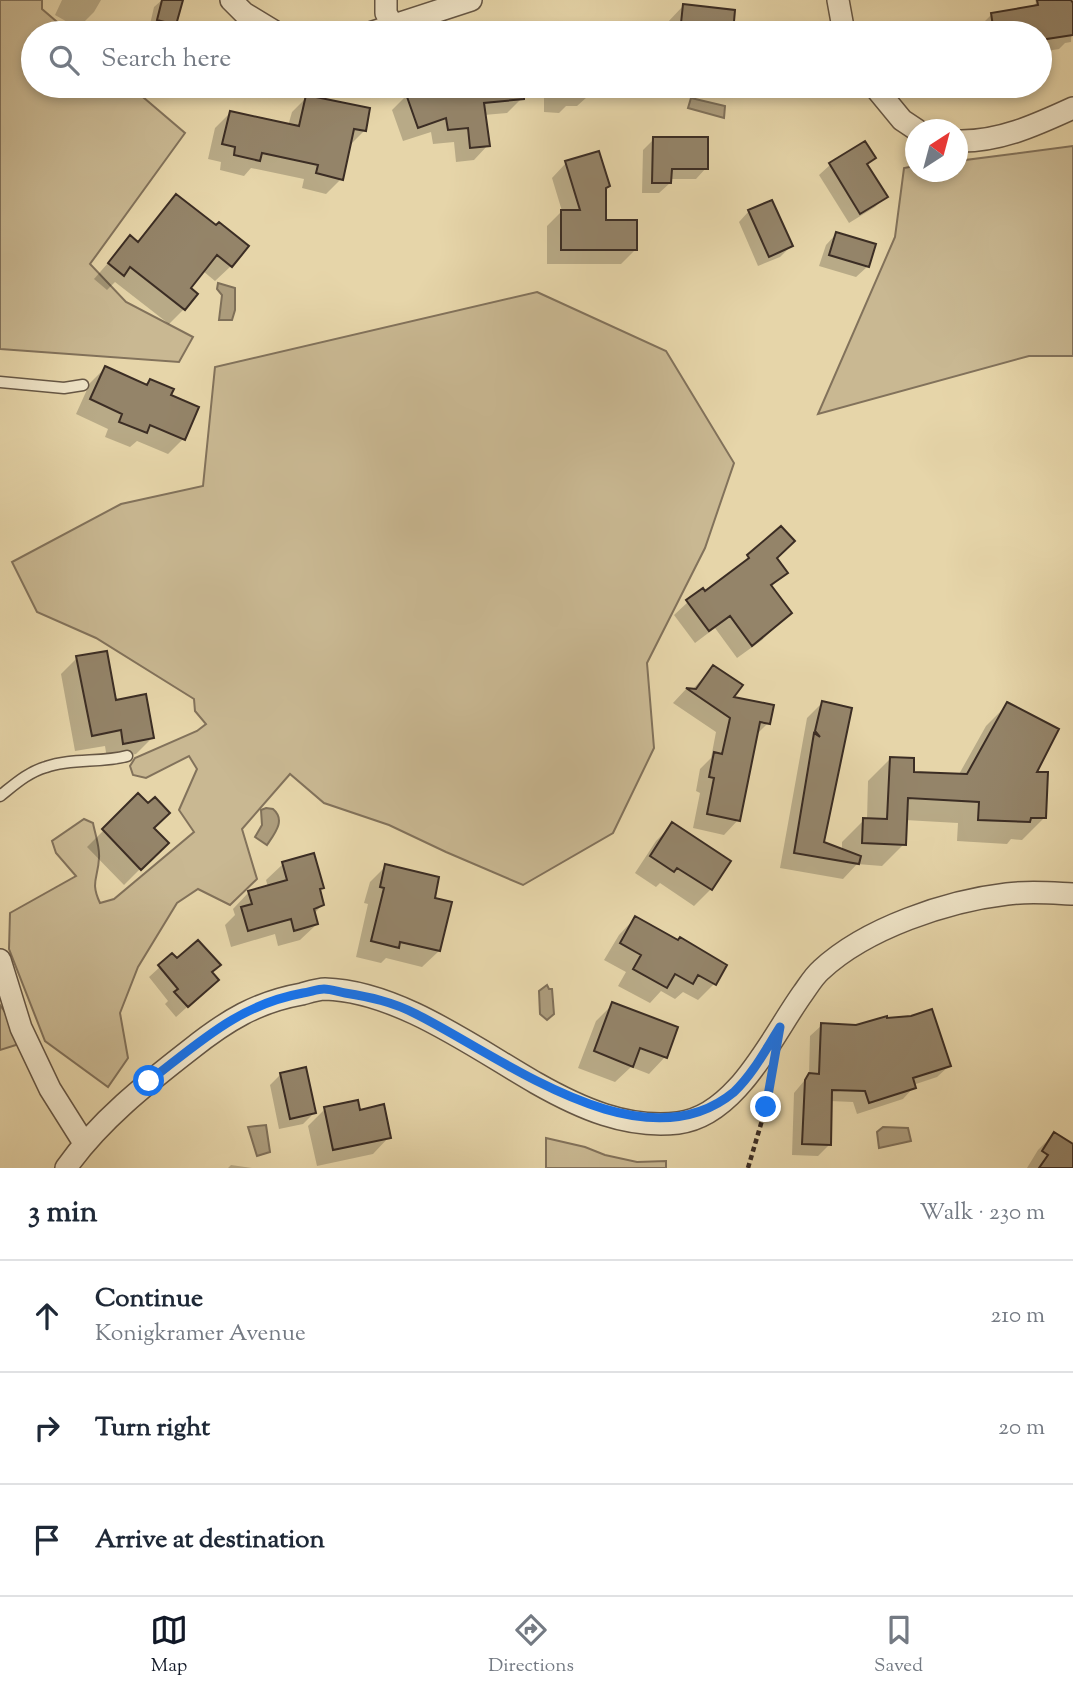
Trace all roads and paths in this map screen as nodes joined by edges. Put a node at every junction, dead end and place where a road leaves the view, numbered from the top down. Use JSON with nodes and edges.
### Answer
{"nodes":[{"id":1,"x":231,"y":0,"type":"edge"},
{"id":2,"x":386,"y":0,"type":"edge"},
{"id":3,"x":471,"y":0,"type":"edge"},
{"id":4,"x":838,"y":0,"type":"edge"},
{"id":5,"x":257,"y":21,"type":"edge"},
{"id":6,"x":390,"y":21,"type":"edge"},
{"id":7,"x":408,"y":21,"type":"edge"},
{"id":8,"x":842,"y":21,"type":"edge"},
{"id":9,"x":884,"y":98,"type":"edge"},
{"id":10,"x":1073,"y":108,"type":"edge"},
{"id":11,"x":905,"y":122,"type":"edge"},
{"id":12,"x":968,"y":141,"type":"edge"},
{"id":13,"x":0,"y":382,"type":"edge"},
{"id":14,"x":83,"y":385,"type":"dead end"},
{"id":15,"x":127,"y":756,"type":"dead end"},
{"id":16,"x":0,"y":796,"type":"edge"},
{"id":17,"x":1073,"y":894,"type":"edge"},
{"id":18,"x":0,"y":960,"type":"edge"},
{"id":19,"x":771,"y":1080,"type":"dead end"},
{"id":20,"x":84,"y":1143,"type":"junction"},
{"id":21,"x":66,"y":1168,"type":"edge"},
{"id":22,"x":748,"y":1168,"type":"edge"}],
"edges":[{"from":1,"to":5,"type":"street"},
{"from":2,"to":6,"type":"street"},
{"from":3,"to":7,"type":"street"},
{"from":4,"to":8,"type":"street"},
{"from":9,"to":11,"type":"street"},
{"from":10,"to":12,"type":"street"},
{"from":13,"to":14,"type":"lane"},
{"from":15,"to":16,"type":"lane"},
{"from":17,"to":20,"type":"street"},
{"from":18,"to":20,"type":"street"},
{"from":19,"to":22,"type":"path"},
{"from":20,"to":21,"type":"street"}]}
